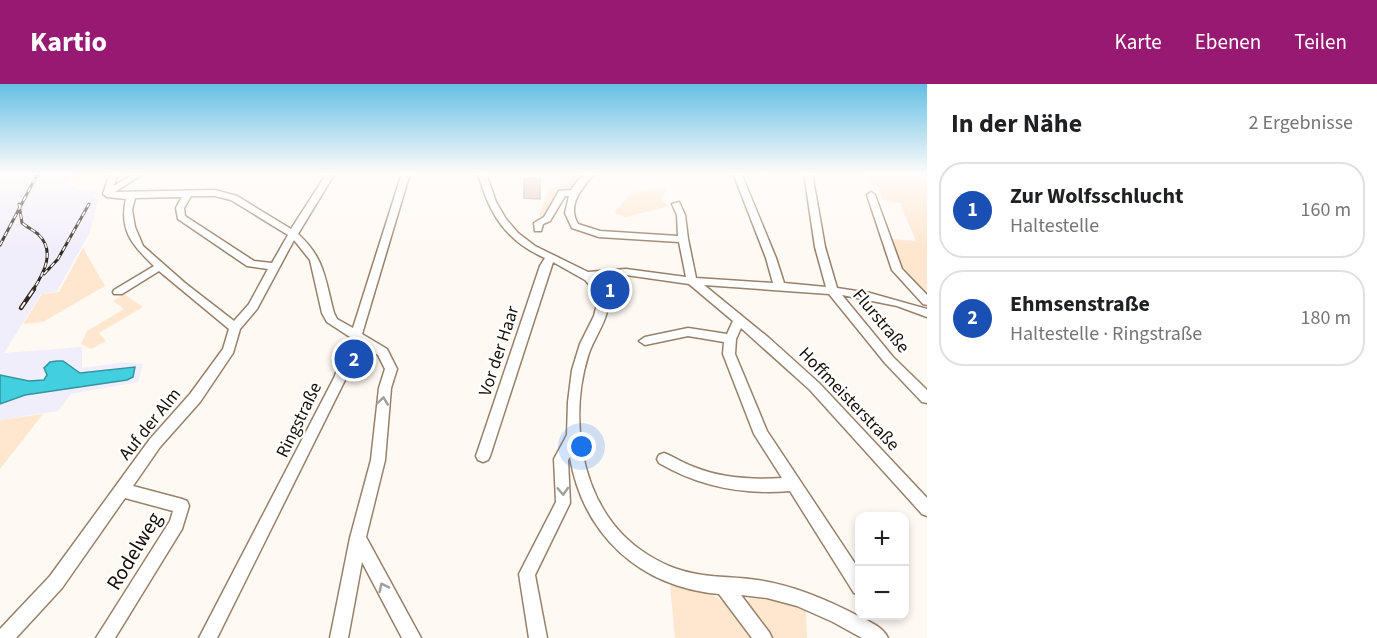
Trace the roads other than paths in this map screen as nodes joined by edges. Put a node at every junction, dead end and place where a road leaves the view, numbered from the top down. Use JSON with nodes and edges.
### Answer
{"nodes":[{"id":1,"x":130,"y":199,"type":"edge"},
{"id":2,"x":185,"y":199,"type":"edge"},
{"id":3,"x":233,"y":199,"type":"edge"},
{"id":4,"x":315,"y":199,"type":"edge"},
{"id":5,"x":398,"y":199,"type":"edge"},
{"id":6,"x":491,"y":199,"type":"edge"},
{"id":7,"x":559,"y":199,"type":"edge"},
{"id":8,"x":574,"y":199,"type":"edge"},
{"id":9,"x":747,"y":199,"type":"edge"},
{"id":10,"x":812,"y":199,"type":"edge"},
{"id":11,"x":872,"y":199,"type":"edge"},
{"id":12,"x":676,"y":204,"type":"dead end"},
{"id":13,"x":302,"y":220,"type":"junction"},
{"id":14,"x":277,"y":224,"type":"junction"},
{"id":15,"x":538,"y":229,"type":"dead end"},
{"id":16,"x":293,"y":234,"type":"junction"},
{"id":17,"x":683,"y":239,"type":"junction"},
{"id":18,"x":551,"y":257,"type":"junction"},
{"id":19,"x":160,"y":266,"type":"junction"},
{"id":20,"x":276,"y":267,"type":"junction"},
{"id":21,"x":589,"y":279,"type":"junction"},
{"id":22,"x":692,"y":281,"type":"junction"},
{"id":23,"x":780,"y":288,"type":"junction"},
{"id":24,"x":833,"y":291,"type":"junction"},
{"id":25,"x":118,"y":292,"type":"dead end"},
{"id":26,"x":927,"y":301,"type":"edge"},
{"id":27,"x":927,"y":313,"type":"edge"},
{"id":28,"x":739,"y":320,"type":"junction"},
{"id":29,"x":235,"y":328,"type":"junction"},
{"id":30,"x":356,"y":336,"type":"junction"},
{"id":31,"x":730,"y":339,"type":"junction"},
{"id":32,"x":645,"y":341,"type":"dead end"},
{"id":33,"x":927,"y":398,"type":"edge"},
{"id":34,"x":574,"y":436,"type":"junction"},
{"id":35,"x":483,"y":456,"type":"dead end"},
{"id":36,"x":664,"y":459,"type":"dead end"},
{"id":37,"x":791,"y":484,"type":"junction"},
{"id":38,"x":122,"y":490,"type":"junction"},
{"id":39,"x":927,"y":509,"type":"edge"},
{"id":40,"x":358,"y":537,"type":"junction"},
{"id":41,"x":855,"y":580,"type":"edge"},
{"id":42,"x":723,"y":585,"type":"junction"},
{"id":43,"x":4,"y":638,"type":"edge"},
{"id":44,"x":105,"y":638,"type":"edge"},
{"id":45,"x":208,"y":638,"type":"edge"},
{"id":46,"x":339,"y":638,"type":"edge"},
{"id":47,"x":412,"y":638,"type":"edge"},
{"id":48,"x":538,"y":638,"type":"edge"},
{"id":49,"x":764,"y":638,"type":"edge"},
{"id":50,"x":879,"y":638,"type":"edge"}],
"edges":[{"from":1,"to":19,"type":"street"},
{"from":2,"to":20,"type":"street"},
{"from":3,"to":14,"type":"street"},
{"from":4,"to":13,"type":"street","name":"Auf der Alm"},
{"from":5,"to":30,"type":"street","name":"Ringstraße"},
{"from":6,"to":18,"type":"street"},
{"from":7,"to":15,"type":"street"},
{"from":8,"to":17,"type":"street"},
{"from":9,"to":23,"type":"street"},
{"from":10,"to":24,"type":"street"},
{"from":11,"to":26,"type":"street"},
{"from":12,"to":17,"type":"street"},
{"from":13,"to":14,"type":"street"},
{"from":13,"to":16,"type":"street","name":"Auf der Alm"},
{"from":14,"to":16,"type":"street"},
{"from":16,"to":20,"type":"street","name":"Auf der Alm"},
{"from":16,"to":30,"type":"street"},
{"from":17,"to":22,"type":"street"},
{"from":18,"to":21,"type":"street"},
{"from":18,"to":35,"type":"street","name":"Vor der Haar"},
{"from":19,"to":25,"type":"street"},
{"from":19,"to":29,"type":"street"},
{"from":20,"to":29,"type":"street","name":"Auf der Alm"},
{"from":21,"to":22,"type":"street"},
{"from":21,"to":34,"type":"street"},
{"from":22,"to":23,"type":"street"},
{"from":22,"to":28,"type":"street","name":"Hoffmeisterstraße"},
{"from":23,"to":24,"type":"street"},
{"from":24,"to":27,"type":"street"},
{"from":24,"to":33,"type":"street","name":"Flurstraße"},
{"from":28,"to":31,"type":"street"},
{"from":28,"to":39,"type":"street","name":"Hoffmeisterstraße"},
{"from":29,"to":38,"type":"street","name":"Auf der Alm"},
{"from":40,"to":30,"type":"street","one_way":true},
{"from":30,"to":45,"type":"street","name":"Ringstraße"},
{"from":31,"to":32,"type":"street"},
{"from":31,"to":37,"type":"street"},
{"from":34,"to":42,"type":"street"},
{"from":34,"to":48,"type":"street","one_way":true},
{"from":36,"to":37,"type":"street"},
{"from":37,"to":41,"type":"street"},
{"from":38,"to":43,"type":"street","name":"Auf der Alm"},
{"from":38,"to":44,"type":"street","name":"Rodelweg"},
{"from":40,"to":46,"type":"street"},
{"from":47,"to":40,"type":"street","one_way":true},
{"from":42,"to":49,"type":"street"},
{"from":42,"to":50,"type":"street"}]}
